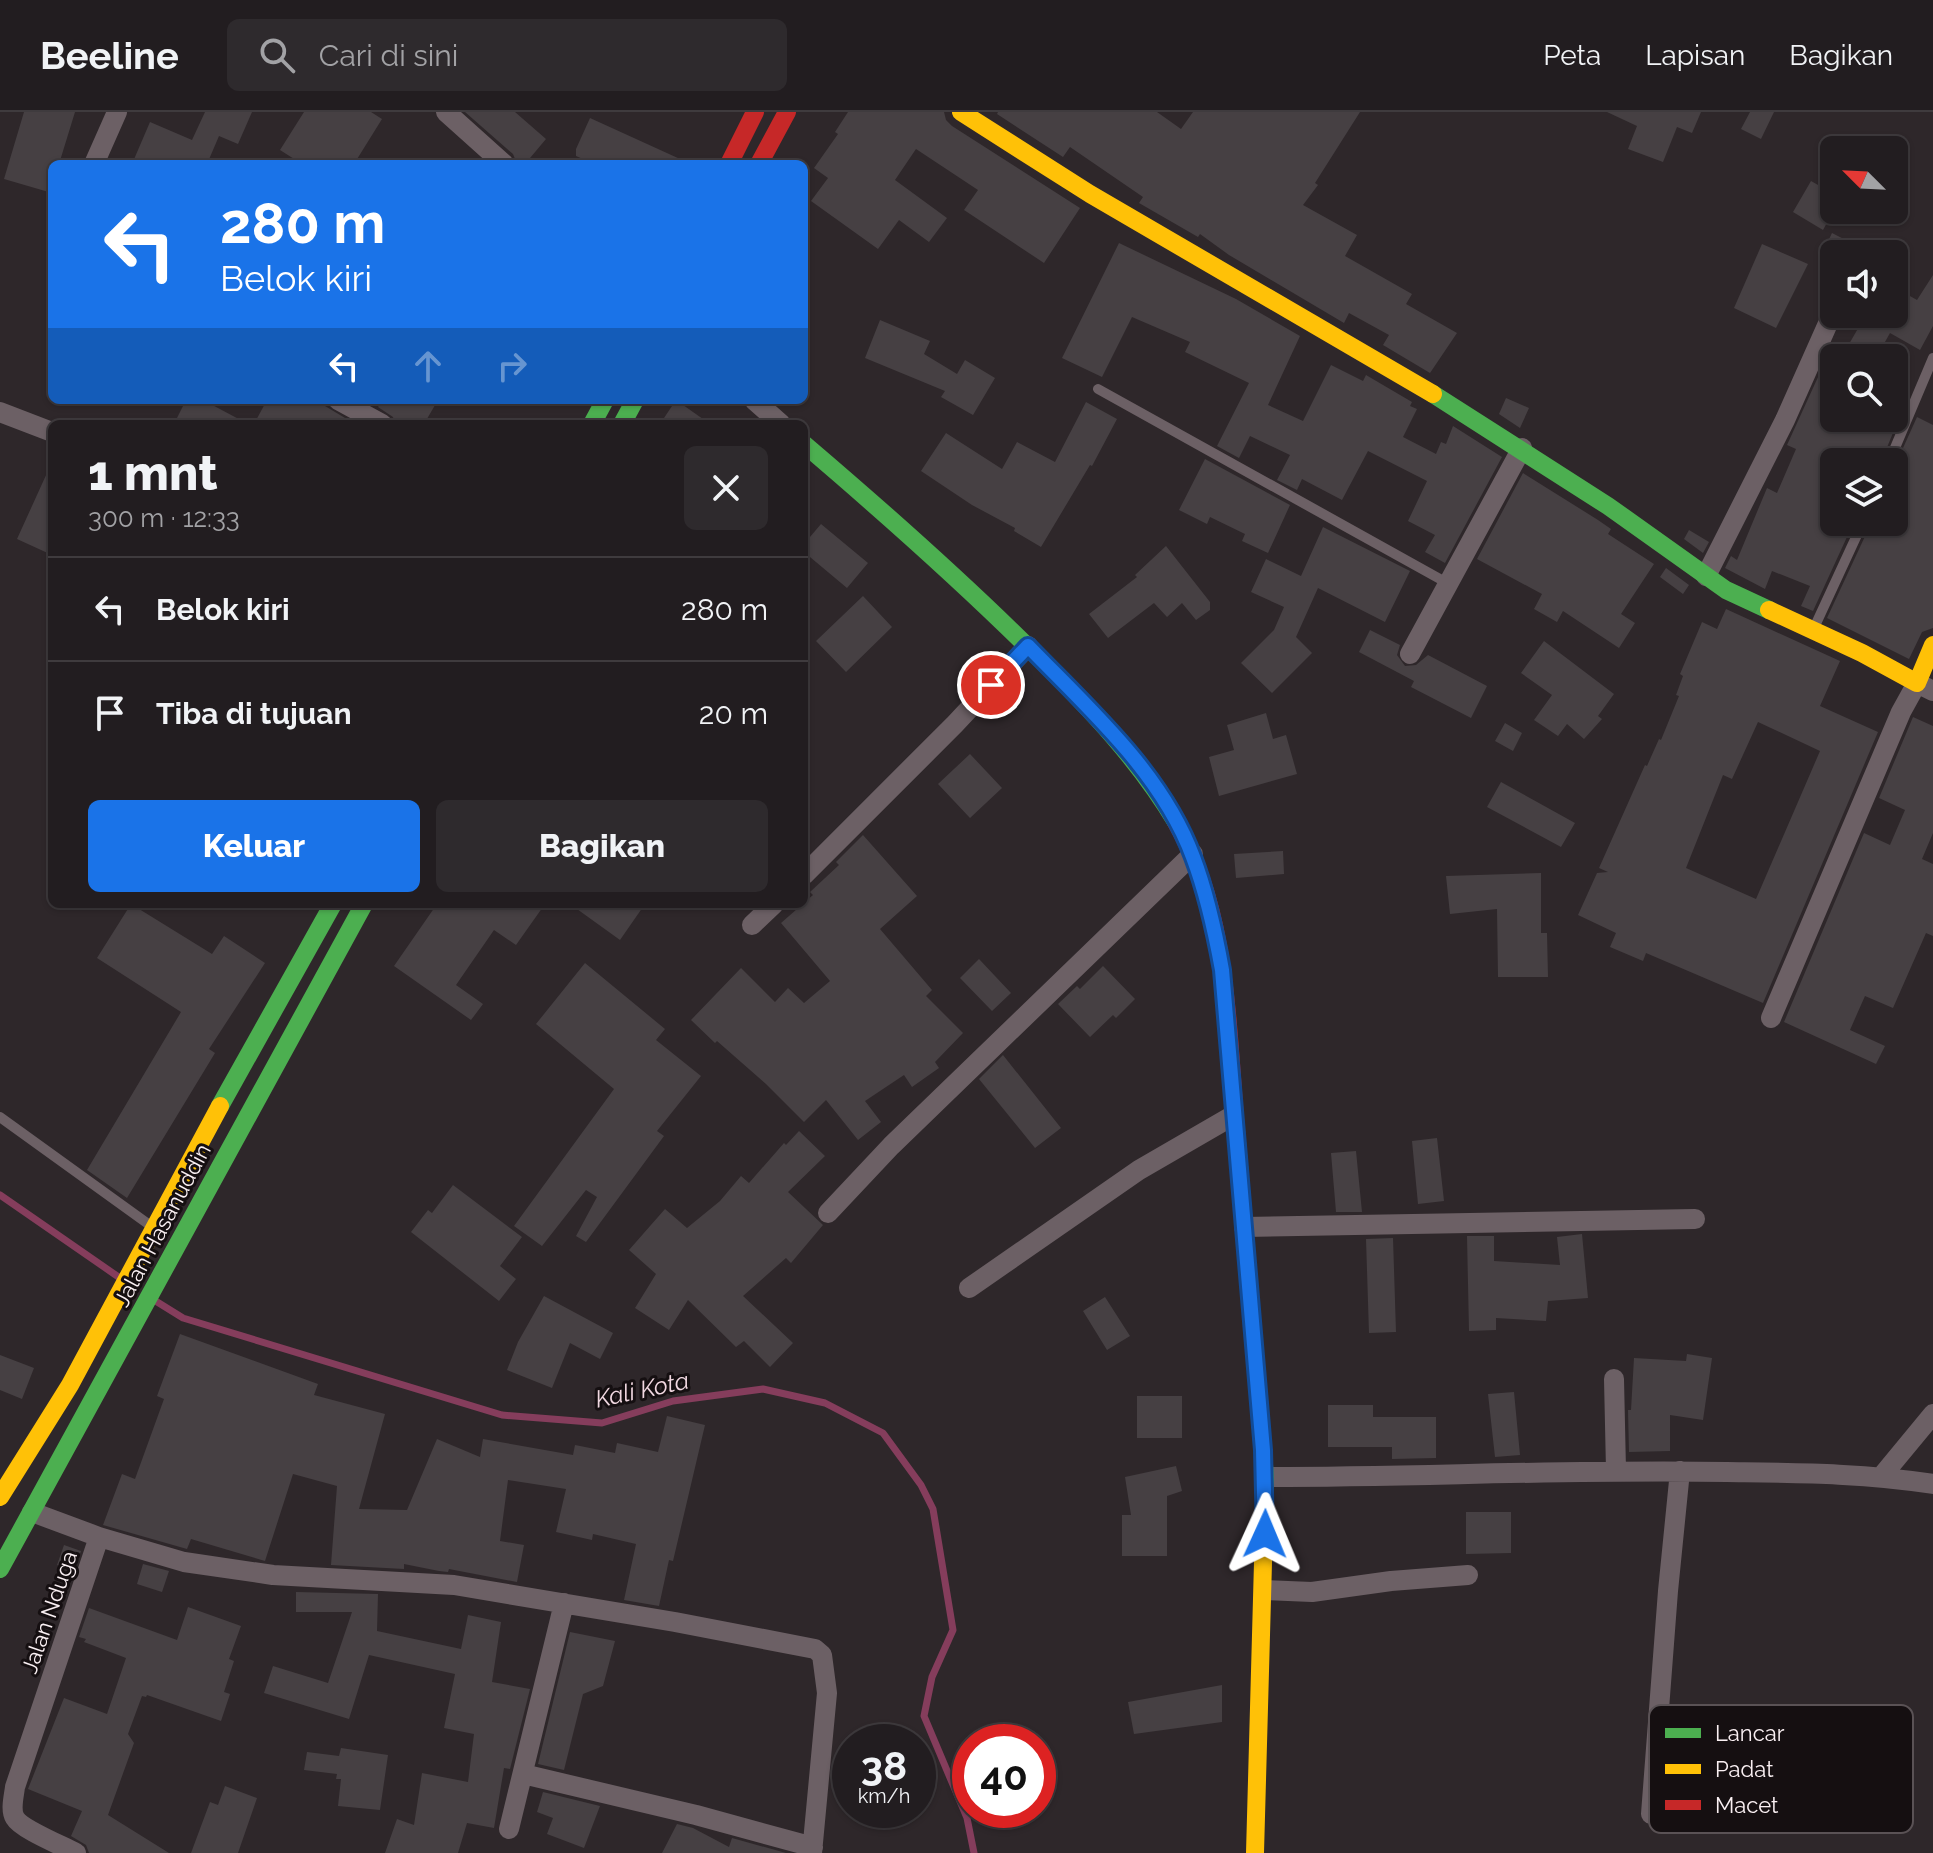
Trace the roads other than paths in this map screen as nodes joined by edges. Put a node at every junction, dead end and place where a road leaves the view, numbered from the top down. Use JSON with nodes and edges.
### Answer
{"nodes":[{"id":1,"x":446,"y":112,"type":"edge"},
{"id":2,"x":755,"y":112,"type":"edge"},
{"id":3,"x":787,"y":112,"type":"edge"},
{"id":4,"x":961,"y":112,"type":"edge"},
{"id":5,"x":115,"y":116,"type":"edge"},
{"id":6,"x":96,"y":160,"type":"edge"},
{"id":7,"x":500,"y":160,"type":"edge"},
{"id":8,"x":731,"y":160,"type":"edge"},
{"id":9,"x":761,"y":160,"type":"edge"},
{"id":10,"x":1826,"y":328,"type":"edge"},
{"id":11,"x":1933,"y":358,"type":"edge"},
{"id":12,"x":1098,"y":389,"type":"dead end"},
{"id":13,"x":345,"y":404,"type":"edge"},
{"id":14,"x":758,"y":404,"type":"edge"},
{"id":15,"x":0,"y":412,"type":"edge"},
{"id":16,"x":375,"y":420,"type":"edge"},
{"id":17,"x":776,"y":420,"type":"edge"},
{"id":18,"x":48,"y":430,"type":"edge"},
{"id":19,"x":808,"y":447,"type":"edge"},
{"id":20,"x":1522,"y":448,"type":"junction"},
{"id":21,"x":1895,"y":448,"type":"edge"},
{"id":22,"x":1857,"y":536,"type":"edge"},
{"id":23,"x":1706,"y":576,"type":"junction"},
{"id":24,"x":1449,"y":584,"type":"junction"},
{"id":25,"x":1813,"y":630,"type":"junction"},
{"id":26,"x":1933,"y":645,"type":"edge"},
{"id":27,"x":1028,"y":646,"type":"junction"},
{"id":28,"x":1410,"y":654,"type":"dead end"},
{"id":29,"x":1925,"y":687,"type":"edge"},
{"id":30,"x":1193,"y":854,"type":"junction"},
{"id":31,"x":808,"y":871,"type":"edge"},
{"id":32,"x":331,"y":908,"type":"edge"},
{"id":33,"x":362,"y":908,"type":"edge"},
{"id":34,"x":770,"y":908,"type":"edge"},
{"id":35,"x":752,"y":925,"type":"dead end"},
{"id":36,"x":321,"y":926,"type":"junction"},
{"id":37,"x":345,"y":940,"type":"junction"},
{"id":38,"x":1771,"y":1018,"type":"dead end"},
{"id":39,"x":1234,"y":1115,"type":"junction"},
{"id":40,"x":0,"y":1117,"type":"edge"},
{"id":41,"x":828,"y":1213,"type":"dead end"},
{"id":42,"x":1695,"y":1219,"type":"dead end"},
{"id":43,"x":1244,"y":1227,"type":"junction"},
{"id":44,"x":149,"y":1235,"type":"junction"},
{"id":45,"x":969,"y":1288,"type":"dead end"},
{"id":46,"x":1614,"y":1379,"type":"dead end"},
{"id":47,"x":1933,"y":1414,"type":"edge"},
{"id":48,"x":1616,"y":1470,"type":"junction"},
{"id":49,"x":1680,"y":1471,"type":"junction"},
{"id":50,"x":1265,"y":1477,"type":"junction"},
{"id":51,"x":1881,"y":1477,"type":"junction"},
{"id":52,"x":1933,"y":1484,"type":"edge"},
{"id":53,"x":0,"y":1497,"type":"edge"},
{"id":54,"x":32,"y":1512,"type":"junction"},
{"id":55,"x":99,"y":1537,"type":"junction"},
{"id":56,"x":0,"y":1569,"type":"edge"},
{"id":57,"x":1468,"y":1575,"type":"dead end"},
{"id":58,"x":1264,"y":1590,"type":"junction"},
{"id":59,"x":564,"y":1603,"type":"junction"},
{"id":60,"x":1659,"y":1705,"type":"edge"},
{"id":61,"x":523,"y":1774,"type":"junction"},
{"id":62,"x":509,"y":1829,"type":"dead end"},
{"id":63,"x":813,"y":1850,"type":"edge"},
{"id":64,"x":76,"y":1853,"type":"edge"},
{"id":65,"x":1255,"y":1853,"type":"edge"}],
"edges":[{"from":1,"to":7,"type":"street"},
{"from":2,"to":8,"type":"street"},
{"from":3,"to":9,"type":"street"},
{"from":4,"to":20,"type":"street"},
{"from":5,"to":6,"type":"street"},
{"from":10,"to":23,"type":"street"},
{"from":11,"to":21,"type":"lane"},
{"from":12,"to":24,"type":"lane"},
{"from":13,"to":16,"type":"street"},
{"from":14,"to":17,"type":"street"},
{"from":15,"to":18,"type":"street"},
{"from":19,"to":27,"type":"street"},
{"from":20,"to":23,"type":"street"},
{"from":20,"to":24,"type":"street"},
{"from":22,"to":25,"type":"lane"},
{"from":23,"to":25,"type":"street"},
{"from":24,"to":28,"type":"street"},
{"from":25,"to":29,"type":"street"},
{"from":26,"to":29,"type":"street"},
{"from":27,"to":30,"type":"street"},
{"from":27,"to":31,"type":"street"},
{"from":29,"to":38,"type":"street"},
{"from":30,"to":39,"type":"street"},
{"from":30,"to":41,"type":"street"},
{"from":32,"to":36,"type":"street","name":"Jalan Hasanuddin"},
{"from":33,"to":37,"type":"street","name":"Jalan Hasanuddin"},
{"from":34,"to":35,"type":"street"},
{"from":36,"to":37,"type":"street"},
{"from":36,"to":44,"type":"street","name":"Jalan Hasanuddin"},
{"from":37,"to":54,"type":"street","name":"Jalan Hasanuddin"},
{"from":39,"to":43,"type":"street"},
{"from":39,"to":45,"type":"street"},
{"from":40,"to":44,"type":"lane"},
{"from":42,"to":43,"type":"street"},
{"from":43,"to":50,"type":"street"},
{"from":44,"to":53,"type":"street","name":"Jalan Hasanuddin"},
{"from":46,"to":48,"type":"street"},
{"from":47,"to":51,"type":"street"},
{"from":48,"to":49,"type":"street"},
{"from":48,"to":50,"type":"street"},
{"from":49,"to":51,"type":"street"},
{"from":49,"to":60,"type":"street"},
{"from":50,"to":58,"type":"street"},
{"from":51,"to":52,"type":"street"},
{"from":54,"to":55,"type":"street"},
{"from":54,"to":56,"type":"street","name":"Jalan Hasanuddin"},
{"from":55,"to":59,"type":"street"},
{"from":55,"to":64,"type":"street","name":"Jalan Nduga"},
{"from":57,"to":58,"type":"street"},
{"from":58,"to":65,"type":"street"},
{"from":59,"to":61,"type":"street"},
{"from":59,"to":63,"type":"street"},
{"from":61,"to":62,"type":"street"},
{"from":61,"to":63,"type":"street"}]}
